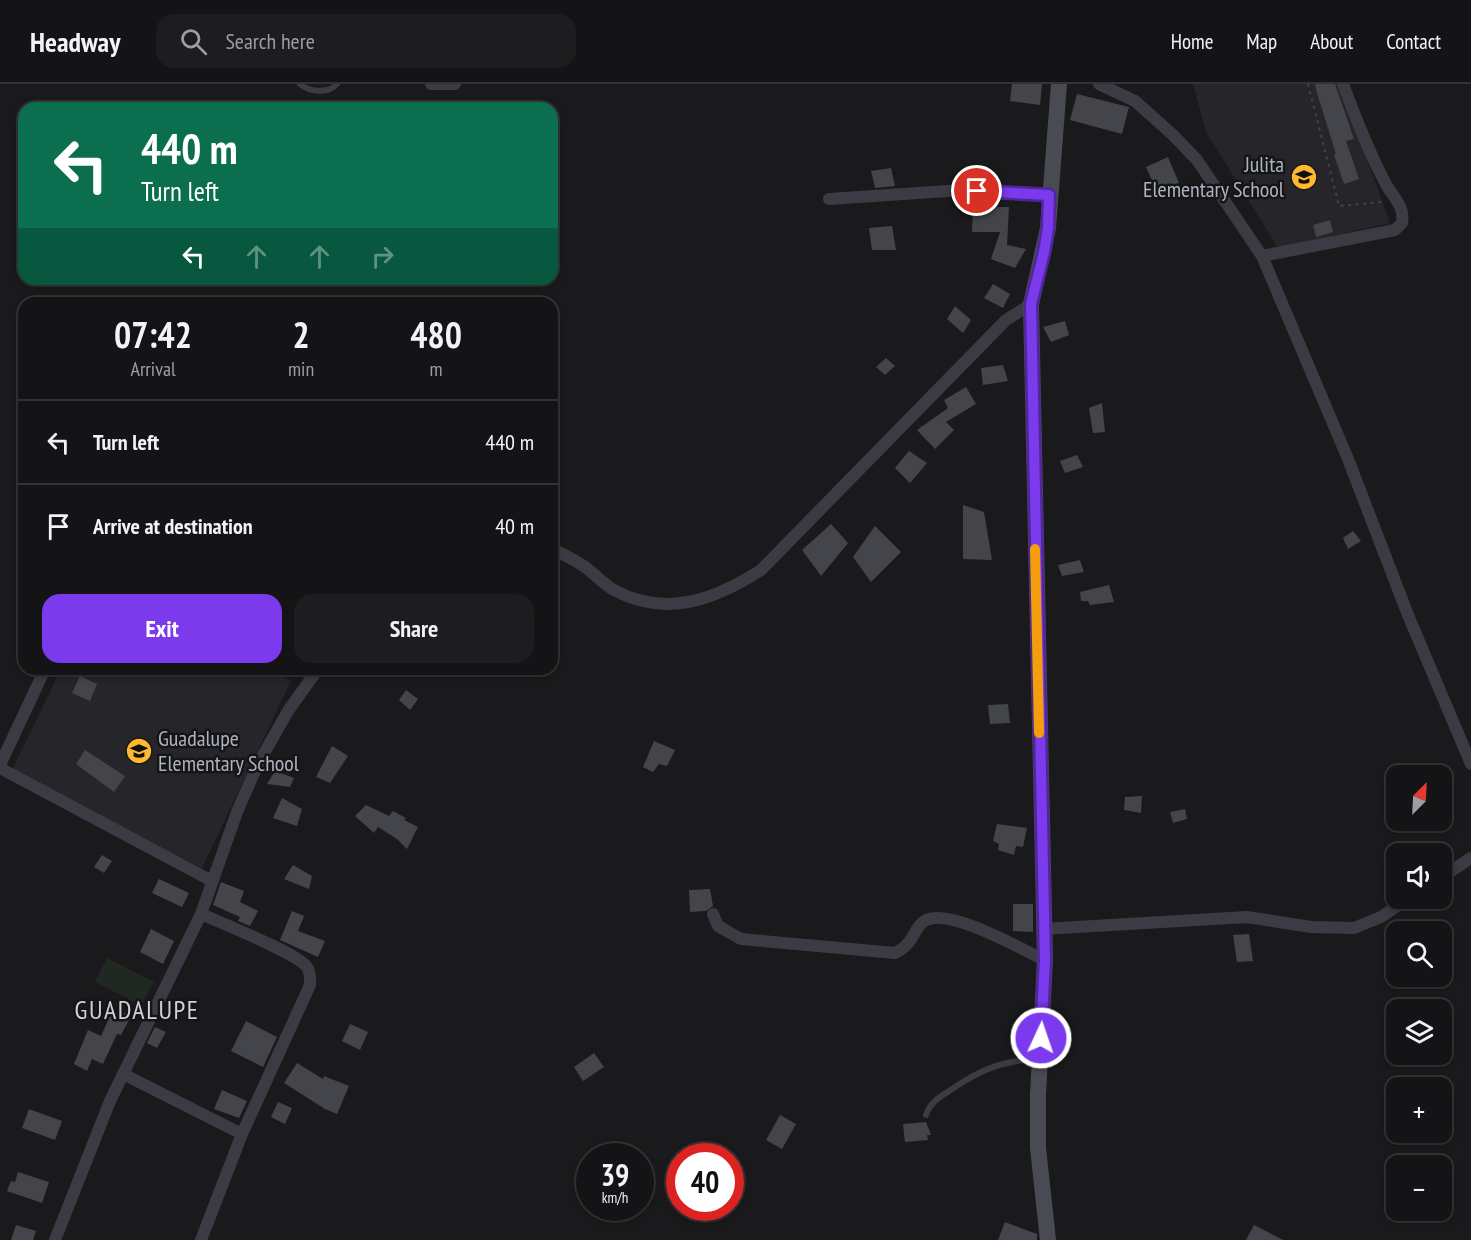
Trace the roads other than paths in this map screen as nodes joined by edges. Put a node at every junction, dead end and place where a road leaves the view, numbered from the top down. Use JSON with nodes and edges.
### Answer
{"nodes":[{"id":1,"x":300,"y":84,"type":"edge"},
{"id":2,"x":337,"y":84,"type":"edge"},
{"id":3,"x":431,"y":84,"type":"edge"},
{"id":4,"x":454,"y":84,"type":"edge"},
{"id":5,"x":1059,"y":84,"type":"edge"},
{"id":6,"x":1099,"y":84,"type":"edge"},
{"id":7,"x":1343,"y":84,"type":"edge"},
{"id":8,"x":1049,"y":195,"type":"junction"},
{"id":9,"x":829,"y":199,"type":"dead end"},
{"id":10,"x":1262,"y":256,"type":"junction"},
{"id":11,"x":1031,"y":304,"type":"junction"},
{"id":12,"x":558,"y":552,"type":"edge"},
{"id":13,"x":42,"y":675,"type":"edge"},
{"id":14,"x":309,"y":675,"type":"edge"},
{"id":15,"x":1471,"y":764,"type":"edge"},
{"id":16,"x":0,"y":766,"type":"edge"},
{"id":17,"x":1471,"y":858,"type":"edge"},
{"id":18,"x":1452,"y":870,"type":"edge"},
{"id":19,"x":212,"y":880,"type":"junction"},
{"id":20,"x":1393,"y":909,"type":"edge"},
{"id":21,"x":201,"y":914,"type":"junction"},
{"id":22,"x":713,"y":914,"type":"dead end"},
{"id":23,"x":1043,"y":929,"type":"junction"},
{"id":24,"x":1045,"y":960,"type":"junction"},
{"id":25,"x":1040,"y":1058,"type":"junction"},
{"id":26,"x":123,"y":1074,"type":"junction"},
{"id":27,"x":926,"y":1115,"type":"dead end"},
{"id":28,"x":242,"y":1134,"type":"junction"},
{"id":29,"x":55,"y":1240,"type":"edge"},
{"id":30,"x":201,"y":1240,"type":"edge"},
{"id":31,"x":1048,"y":1240,"type":"edge"}],
"edges":[{"from":1,"to":2,"type":"lane"},
{"from":3,"to":4,"type":"street"},
{"from":5,"to":8,"type":"street"},
{"from":6,"to":10,"type":"street"},
{"from":7,"to":10,"type":"street"},
{"from":8,"to":9,"type":"street"},
{"from":8,"to":11,"type":"street"},
{"from":10,"to":15,"type":"street"},
{"from":11,"to":12,"type":"street"},
{"from":11,"to":23,"type":"street"},
{"from":13,"to":16,"type":"street"},
{"from":14,"to":19,"type":"street"},
{"from":16,"to":19,"type":"street"},
{"from":17,"to":18,"type":"street"},
{"from":19,"to":21,"type":"street"},
{"from":20,"to":23,"type":"street"},
{"from":21,"to":26,"type":"street"},
{"from":21,"to":28,"type":"street"},
{"from":22,"to":24,"type":"street"},
{"from":23,"to":24,"type":"street"},
{"from":24,"to":25,"type":"street"},
{"from":25,"to":27,"type":"lane"},
{"from":25,"to":31,"type":"street"},
{"from":26,"to":28,"type":"street"},
{"from":26,"to":29,"type":"street"},
{"from":28,"to":30,"type":"street"}]}
